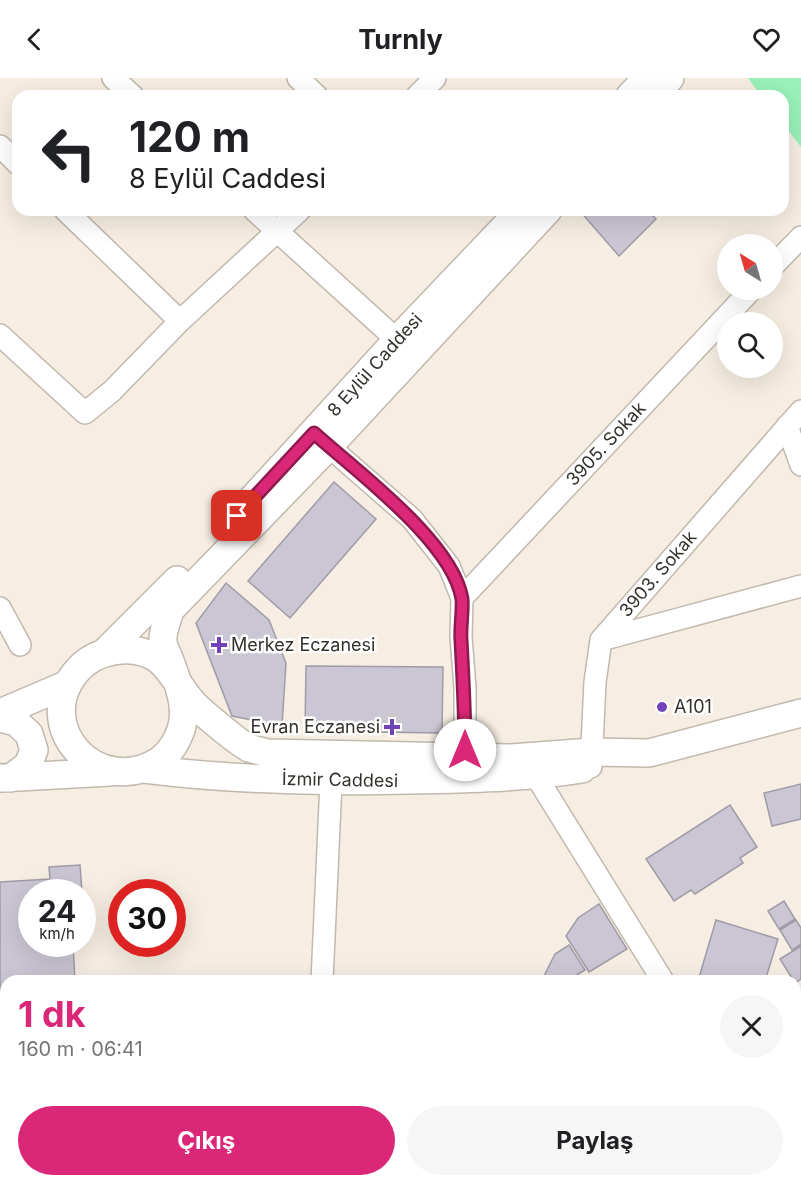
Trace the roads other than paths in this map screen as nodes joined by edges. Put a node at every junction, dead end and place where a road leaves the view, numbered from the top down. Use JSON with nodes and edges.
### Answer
{"nodes":[{"id":1,"x":113,"y":78,"type":"edge"},
{"id":2,"x":298,"y":78,"type":"edge"},
{"id":3,"x":435,"y":78,"type":"edge"},
{"id":4,"x":647,"y":78,"type":"edge"},
{"id":5,"x":670,"y":78,"type":"edge"},
{"id":6,"x":126,"y":90,"type":"edge"},
{"id":7,"x":311,"y":90,"type":"edge"},
{"id":8,"x":423,"y":90,"type":"edge"},
{"id":9,"x":636,"y":90,"type":"edge"},
{"id":10,"x":659,"y":90,"type":"edge"},
{"id":11,"x":0,"y":146,"type":"edge"},
{"id":12,"x":12,"y":158,"type":"edge"},
{"id":13,"x":71,"y":216,"type":"edge"},
{"id":14,"x":260,"y":216,"type":"edge"},
{"id":15,"x":294,"y":216,"type":"edge"},
{"id":16,"x":515,"y":216,"type":"edge"},
{"id":17,"x":542,"y":216,"type":"edge"},
{"id":18,"x":277,"y":232,"type":"junction"},
{"id":19,"x":801,"y":237,"type":"edge"},
{"id":20,"x":783,"y":256,"type":"edge"},
{"id":21,"x":742,"y":300,"type":"edge"},
{"id":22,"x":180,"y":321,"type":"junction"},
{"id":23,"x":0,"y":335,"type":"edge"},
{"id":24,"x":397,"y":340,"type":"junction"},
{"id":25,"x":794,"y":419,"type":"edge"},
{"id":26,"x":321,"y":440,"type":"junction"},
{"id":27,"x":801,"y":465,"type":"edge"},
{"id":28,"x":801,"y":586,"type":"edge"},
{"id":29,"x":462,"y":598,"type":"junction"},
{"id":30,"x":0,"y":608,"type":"edge"},
{"id":31,"x":601,"y":639,"type":"junction"},
{"id":32,"x":20,"y":645,"type":"dead end"},
{"id":33,"x":105,"y":652,"type":"junction"},
{"id":34,"x":177,"y":680,"type":"junction"},
{"id":35,"x":68,"y":684,"type":"junction"},
{"id":36,"x":0,"y":713,"type":"edge"},
{"id":37,"x":801,"y":713,"type":"edge"},
{"id":38,"x":0,"y":718,"type":"edge"},
{"id":39,"x":801,"y":724,"type":"edge"},
{"id":40,"x":465,"y":758,"type":"junction"},
{"id":41,"x":511,"y":758,"type":"junction"},
{"id":42,"x":591,"y":760,"type":"junction"},
{"id":43,"x":144,"y":769,"type":"junction"},
{"id":44,"x":114,"y":772,"type":"junction"},
{"id":45,"x":536,"y":776,"type":"junction"},
{"id":46,"x":5,"y":778,"type":"edge"},
{"id":47,"x":331,"y":782,"type":"junction"},
{"id":48,"x":322,"y":975,"type":"edge"},
{"id":49,"x":659,"y":975,"type":"edge"}],
"edges":[{"from":1,"to":6,"type":"street"},
{"from":2,"to":7,"type":"street"},
{"from":3,"to":8,"type":"street"},
{"from":4,"to":9,"type":"main road"},
{"from":5,"to":10,"type":"main road"},
{"from":11,"to":12,"type":"street"},
{"from":13,"to":22,"type":"street"},
{"from":14,"to":18,"type":"street"},
{"from":15,"to":18,"type":"street"},
{"from":16,"to":24,"type":"main road","name":"8 Eylül Caddesi"},
{"from":17,"to":26,"type":"main road"},
{"from":18,"to":22,"type":"street"},
{"from":18,"to":24,"type":"street"},
{"from":19,"to":20,"type":"street"},
{"from":21,"to":29,"type":"street","name":"3905. Sokak"},
{"from":22,"to":23,"type":"street"},
{"from":24,"to":26,"type":"main road","name":"8 Eylül Caddesi"},
{"from":25,"to":27,"type":"street"},
{"from":25,"to":31,"type":"street","name":"3903. Sokak"},
{"from":26,"to":29,"type":"street"},
{"from":26,"to":33,"type":"main road","name":"8 Eylül Caddesi"},
{"from":26,"to":34,"type":"main road"},
{"from":28,"to":31,"type":"street"},
{"from":29,"to":40,"type":"street"},
{"from":30,"to":32,"type":"street"},
{"from":31,"to":42,"type":"street"},
{"from":33,"to":34,"type":"main road"},
{"from":33,"to":35,"type":"main road"},
{"from":34,"to":40,"type":"main road","name":"İzmir Caddesi"},
{"from":34,"to":43,"type":"main road"},
{"from":35,"to":36,"type":"main road"},
{"from":35,"to":44,"type":"main road"},
{"from":37,"to":42,"type":"main road","name":"İzmir Caddesi"},
{"from":38,"to":46,"type":"main road"},
{"from":39,"to":42,"type":"main road","name":"İzmir Caddesi"},
{"from":40,"to":41,"type":"main road","name":"İzmir Caddesi"},
{"from":41,"to":42,"type":"main road","name":"İzmir Caddesi"},
{"from":41,"to":45,"type":"main road"},
{"from":42,"to":45,"type":"main road","name":"İzmir Caddesi"},
{"from":43,"to":44,"type":"main road"},
{"from":43,"to":47,"type":"main road","name":"İzmir Caddesi"},
{"from":44,"to":46,"type":"main road"},
{"from":45,"to":47,"type":"main road","name":"İzmir Caddesi"},
{"from":45,"to":49,"type":"street"},
{"from":47,"to":48,"type":"street"}]}
